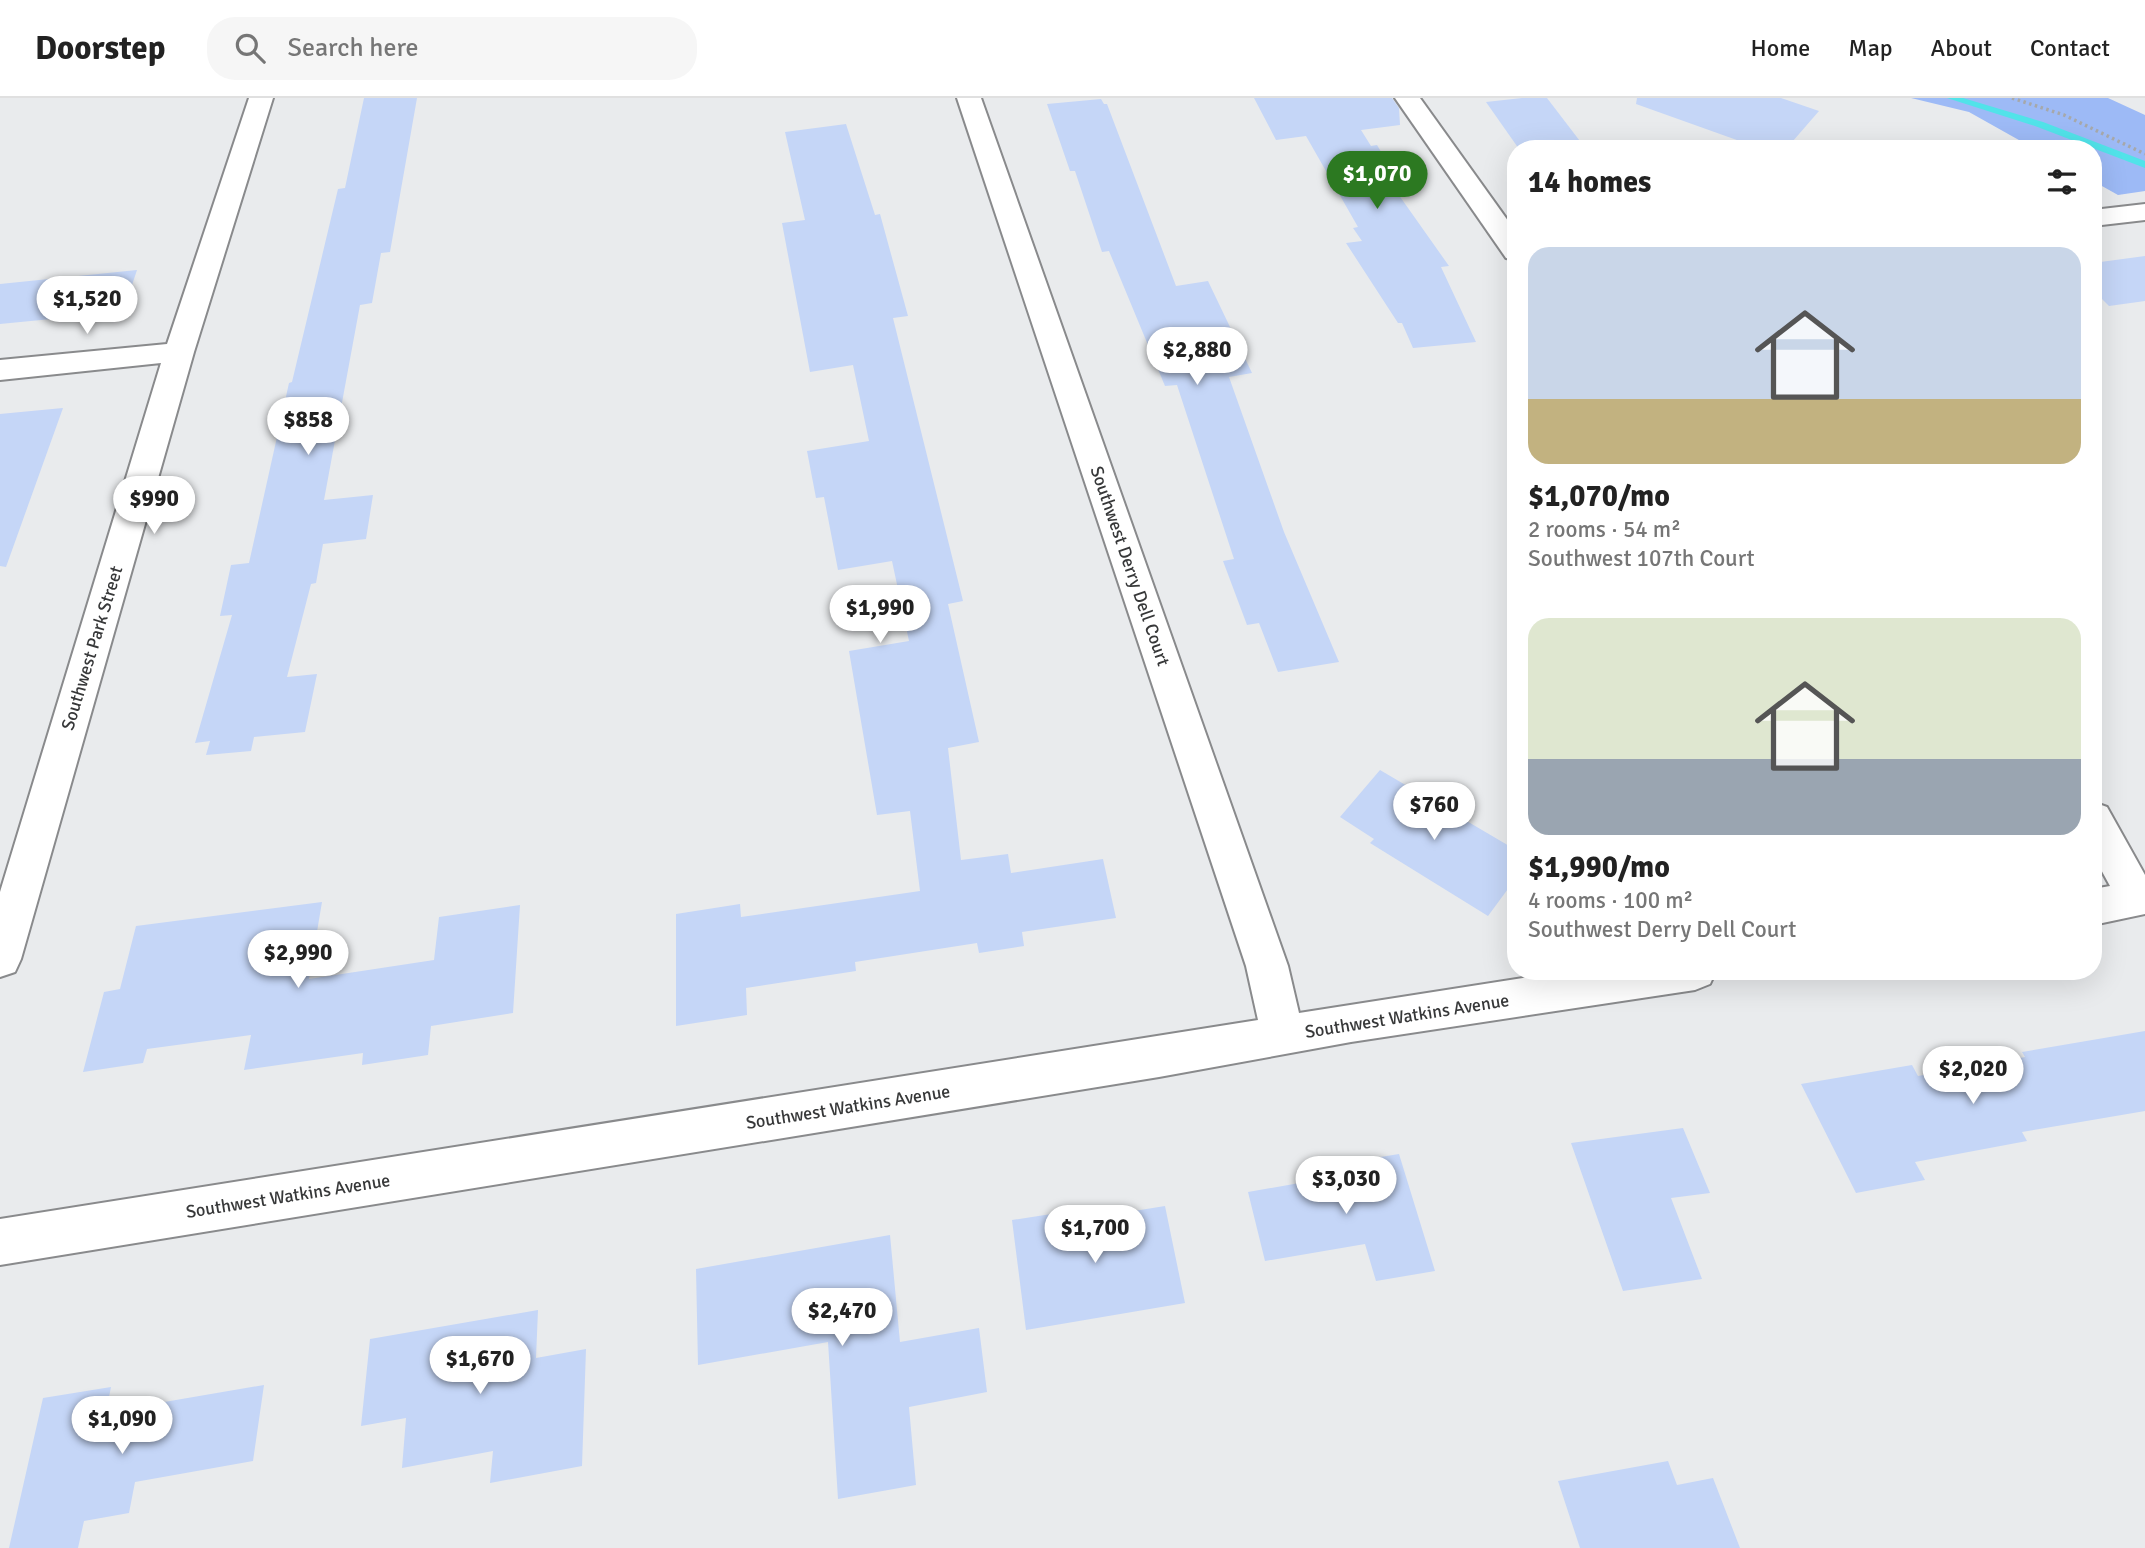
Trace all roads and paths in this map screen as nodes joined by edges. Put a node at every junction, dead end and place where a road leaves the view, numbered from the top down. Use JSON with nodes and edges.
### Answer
{"nodes":[{"id":1,"x":261,"y":98,"type":"edge"},
{"id":2,"x":968,"y":98,"type":"edge"},
{"id":3,"x":1407,"y":98,"type":"edge"},
{"id":4,"x":2012,"y":98,"type":"edge"},
{"id":5,"x":2145,"y":154,"type":"edge"},
{"id":6,"x":2145,"y":212,"type":"edge"},
{"id":7,"x":2102,"y":217,"type":"edge"},
{"id":8,"x":1507,"y":239,"type":"edge"},
{"id":9,"x":178,"y":352,"type":"junction"},
{"id":10,"x":0,"y":370,"type":"edge"},
{"id":11,"x":2102,"y":833,"type":"edge"},
{"id":12,"x":2141,"y":897,"type":"edge"},
{"id":13,"x":2102,"y":905,"type":"edge"},
{"id":14,"x":0,"y":959,"type":"edge"},
{"id":15,"x":1638,"y":980,"type":"edge"},
{"id":16,"x":1283,"y":1036,"type":"junction"},
{"id":17,"x":0,"y":1242,"type":"edge"}],
"edges":[{"from":1,"to":9,"type":"street","name":"Southwest Park Street"},
{"from":2,"to":16,"type":"street","name":"Southwest Derry Dell Court"},
{"from":3,"to":8,"type":"street"},
{"from":4,"to":5,"type":"path"},
{"from":6,"to":7,"type":"street"},
{"from":9,"to":10,"type":"street"},
{"from":9,"to":14,"type":"street","name":"Southwest Park Street"},
{"from":11,"to":12,"type":"street"},
{"from":12,"to":13,"type":"street"},
{"from":15,"to":16,"type":"street","name":"Southwest Watkins Avenue"},
{"from":16,"to":17,"type":"street","name":"Southwest Watkins Avenue"}]}
